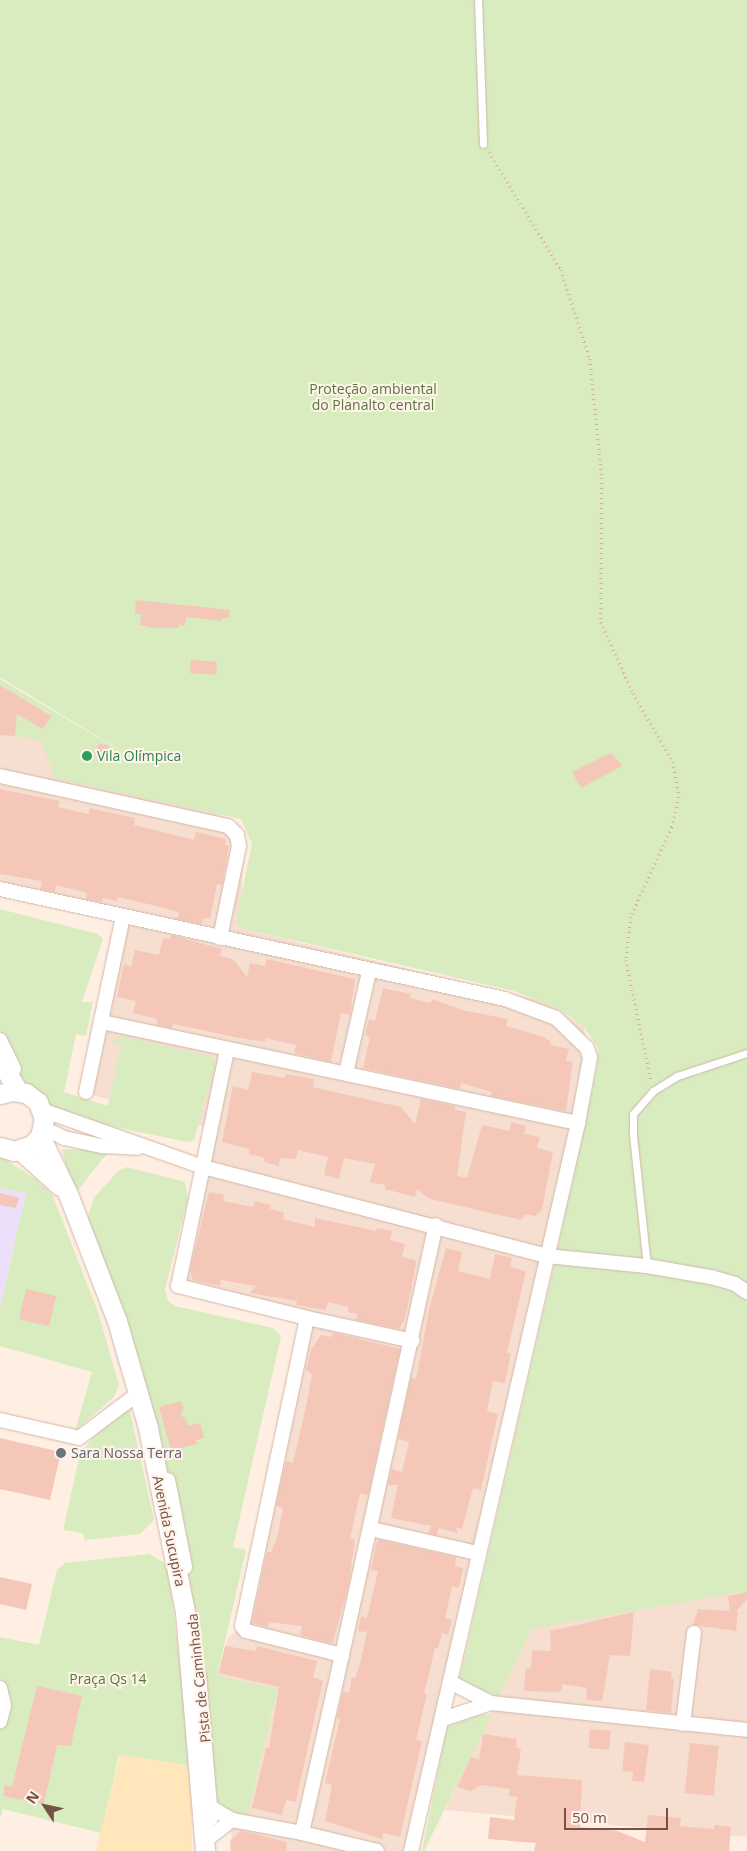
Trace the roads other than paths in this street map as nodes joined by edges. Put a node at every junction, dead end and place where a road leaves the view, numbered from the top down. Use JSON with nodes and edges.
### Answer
{"nodes":[{"id":1,"x":478,"y":0,"type":"edge"},
{"id":2,"x":483,"y":144,"type":"road end"},
{"id":3,"x":0,"y":776,"type":"edge"},
{"id":4,"x":0,"y":889,"type":"edge"},
{"id":5,"x":123,"y":917,"type":"junction"},
{"id":6,"x":220,"y":938,"type":"junction"},
{"id":7,"x":369,"y":972,"type":"junction"},
{"id":8,"x":102,"y":1022,"type":"junction"},
{"id":9,"x":0,"y":1040,"type":"edge"},
{"id":10,"x":226,"y":1050,"type":"junction"},
{"id":11,"x":747,"y":1053,"type":"edge"},
{"id":12,"x":3,"y":1065,"type":"edge"},
{"id":13,"x":346,"y":1072,"type":"junction"},
{"id":14,"x":6,"y":1092,"type":"edge"},
{"id":15,"x":86,"y":1092,"type":"dead end"},
{"id":16,"x":43,"y":1122,"type":"junction"},
{"id":17,"x":578,"y":1122,"type":"junction"},
{"id":18,"x":142,"y":1147,"type":"junction"},
{"id":19,"x":0,"y":1148,"type":"edge"},
{"id":20,"x":20,"y":1150,"type":"junction"},
{"id":21,"x":203,"y":1167,"type":"junction"},
{"id":22,"x":68,"y":1194,"type":"junction"},
{"id":23,"x":85,"y":1220,"type":"dead end"},
{"id":24,"x":436,"y":1225,"type":"junction"},
{"id":25,"x":547,"y":1256,"type":"junction"},
{"id":26,"x":647,"y":1266,"type":"junction"},
{"id":27,"x":747,"y":1292,"type":"edge"},
{"id":28,"x":307,"y":1318,"type":"junction"},
{"id":29,"x":412,"y":1341,"type":"junction"},
{"id":30,"x":139,"y":1393,"type":"junction"},
{"id":31,"x":0,"y":1420,"type":"edge"},
{"id":32,"x":371,"y":1529,"type":"junction"},
{"id":33,"x":477,"y":1553,"type":"junction"},
{"id":34,"x":694,"y":1633,"type":"dead end"},
{"id":35,"x":342,"y":1655,"type":"junction"},
{"id":36,"x":450,"y":1682,"type":"junction"},
{"id":37,"x":0,"y":1688,"type":"edge"},
{"id":38,"x":491,"y":1703,"type":"junction"},
{"id":39,"x":443,"y":1719,"type":"junction"},
{"id":40,"x":0,"y":1721,"type":"edge"},
{"id":41,"x":683,"y":1724,"type":"junction"},
{"id":42,"x":747,"y":1730,"type":"edge"},
{"id":43,"x":206,"y":1804,"type":"junction"},
{"id":44,"x":232,"y":1820,"type":"junction"},
{"id":45,"x":302,"y":1833,"type":"junction"},
{"id":46,"x":208,"y":1845,"type":"edge"},
{"id":47,"x":377,"y":1851,"type":"edge"},
{"id":48,"x":411,"y":1851,"type":"edge"}],
"edges":[{"from":1,"to":2,"type":"lane"},
{"from":3,"to":6,"type":"street"},
{"from":4,"to":5,"type":"street"},
{"from":5,"to":6,"type":"street"},
{"from":5,"to":8,"type":"street"},
{"from":6,"to":7,"type":"street"},
{"from":7,"to":13,"type":"street"},
{"from":7,"to":17,"type":"street"},
{"from":8,"to":10,"type":"street"},
{"from":8,"to":15,"type":"street"},
{"from":9,"to":16,"type":"street"},
{"from":10,"to":13,"type":"street"},
{"from":10,"to":21,"type":"street"},
{"from":11,"to":26,"type":"lane"},
{"from":12,"to":14,"type":"street"},
{"from":13,"to":17,"type":"street"},
{"from":14,"to":16,"type":"street"},
{"from":16,"to":18,"type":"street"},
{"from":16,"to":18,"type":"street"},
{"from":16,"to":20,"type":"street"},
{"from":16,"to":22,"type":"street","name":"Avenida Sucupira"},
{"from":17,"to":25,"type":"street"},
{"from":18,"to":21,"type":"street"},
{"from":19,"to":20,"type":"street"},
{"from":20,"to":22,"type":"street","name":"Avenida Sucupira"},
{"from":21,"to":24,"type":"street"},
{"from":21,"to":28,"type":"street"},
{"from":22,"to":30,"type":"street","name":"Avenida Sucupira"},
{"from":23,"to":43,"type":"street","name":"Pista de Caminhada"},
{"from":24,"to":25,"type":"street"},
{"from":24,"to":29,"type":"street"},
{"from":25,"to":26,"type":"street"},
{"from":25,"to":33,"type":"street"},
{"from":26,"to":27,"type":"street"},
{"from":28,"to":29,"type":"street"},
{"from":28,"to":35,"type":"street"},
{"from":29,"to":32,"type":"street"},
{"from":30,"to":31,"type":"street"},
{"from":30,"to":43,"type":"street","name":"Avenida Sucupira"},
{"from":32,"to":33,"type":"street"},
{"from":32,"to":35,"type":"street"},
{"from":33,"to":36,"type":"street"},
{"from":34,"to":41,"type":"street"},
{"from":35,"to":45,"type":"street"},
{"from":36,"to":38,"type":"street"},
{"from":36,"to":39,"type":"street"},
{"from":37,"to":40,"type":"street"},
{"from":38,"to":39,"type":"street"},
{"from":38,"to":41,"type":"street"},
{"from":39,"to":48,"type":"street"},
{"from":41,"to":42,"type":"street"},
{"from":43,"to":44,"type":"street"},
{"from":43,"to":46,"type":"street","name":"Avenida Sucupira"},
{"from":44,"to":45,"type":"street"},
{"from":44,"to":46,"type":"street"},
{"from":45,"to":47,"type":"street"}]}
